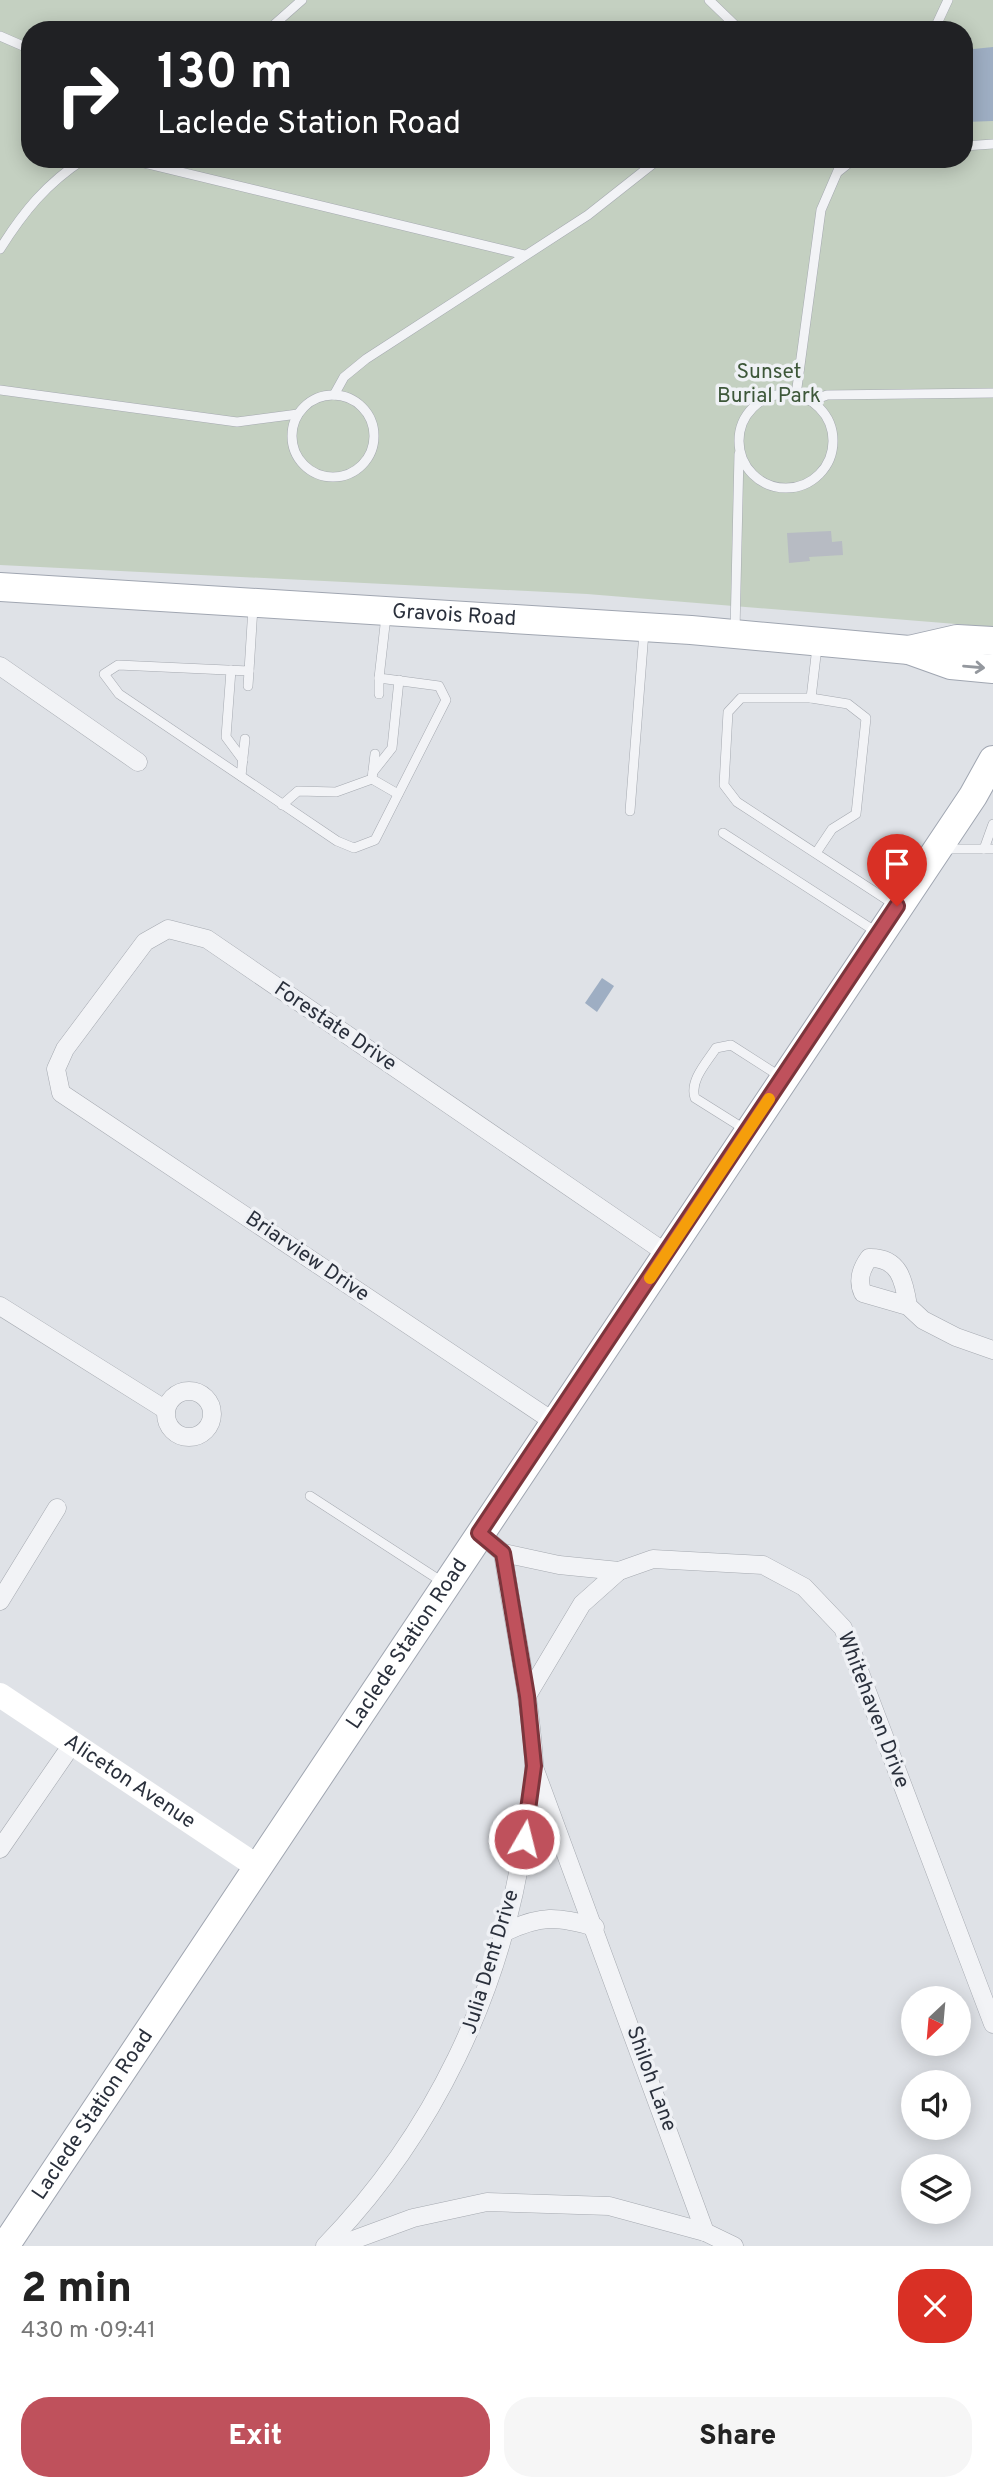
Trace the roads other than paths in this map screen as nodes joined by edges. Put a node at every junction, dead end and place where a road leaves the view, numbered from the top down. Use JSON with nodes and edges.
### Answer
{"nodes":[{"id":1,"x":302,"y":0,"type":"edge"},
{"id":2,"x":709,"y":0,"type":"edge"},
{"id":3,"x":948,"y":0,"type":"edge"},
{"id":4,"x":278,"y":21,"type":"edge"},
{"id":5,"x":731,"y":21,"type":"edge"},
{"id":6,"x":938,"y":21,"type":"edge"},
{"id":7,"x":0,"y":36,"type":"edge"},
{"id":8,"x":21,"y":44,"type":"edge"},
{"id":9,"x":993,"y":144,"type":"edge"},
{"id":10,"x":973,"y":145,"type":"edge"},
{"id":11,"x":70,"y":168,"type":"edge"},
{"id":12,"x":164,"y":168,"type":"edge"},
{"id":13,"x":648,"y":168,"type":"edge"},
{"id":14,"x":840,"y":168,"type":"edge"},
{"id":15,"x":843,"y":168,"type":"edge"},
{"id":16,"x":839,"y":171,"type":"junction"},
{"id":17,"x":0,"y":249,"type":"edge"},
{"id":18,"x":525,"y":255,"type":"junction"},
{"id":19,"x":0,"y":390,"type":"edge"},
{"id":20,"x":993,"y":393,"type":"edge"},
{"id":21,"x":334,"y":395,"type":"junction"},
{"id":22,"x":796,"y":395,"type":"junction"},
{"id":23,"x":811,"y":401,"type":"junction"},
{"id":24,"x":298,"y":414,"type":"junction"},
{"id":25,"x":739,"y":450,"type":"junction"},
{"id":26,"x":0,"y":587,"type":"edge"},
{"id":27,"x":253,"y":602,"type":"junction"},
{"id":28,"x":387,"y":611,"type":"junction"},
{"id":29,"x":644,"y":626,"type":"junction"},
{"id":30,"x":735,"y":634,"type":"junction"},
{"id":31,"x":993,"y":641,"type":"edge"},
{"id":32,"x":817,"y":642,"type":"junction"},
{"id":33,"x":909,"y":650,"type":"junction"},
{"id":34,"x":0,"y":666,"type":"edge"},
{"id":35,"x":993,"y":669,"type":"edge"},
{"id":36,"x":230,"y":670,"type":"junction"},
{"id":37,"x":249,"y":671,"type":"junction"},
{"id":38,"x":379,"y":678,"type":"junction"},
{"id":39,"x":399,"y":680,"type":"junction"},
{"id":40,"x":247,"y":687,"type":"dead end"},
{"id":41,"x":379,"y":694,"type":"dead end"},
{"id":42,"x":811,"y":698,"type":"junction"},
{"id":43,"x":245,"y":739,"type":"dead end"},
{"id":44,"x":375,"y":754,"type":"dead end"},
{"id":45,"x":243,"y":760,"type":"junction"},
{"id":46,"x":993,"y":760,"type":"edge"},
{"id":47,"x":138,"y":762,"type":"dead end"},
{"id":48,"x":241,"y":776,"type":"junction"},
{"id":49,"x":372,"y":776,"type":"junction"},
{"id":50,"x":398,"y":794,"type":"junction"},
{"id":51,"x":282,"y":805,"type":"junction"},
{"id":52,"x":630,"y":811,"type":"dead end"},
{"id":53,"x":993,"y":824,"type":"edge"},
{"id":54,"x":723,"y":833,"type":"dead end"},
{"id":55,"x":937,"y":848,"type":"junction"},
{"id":56,"x":988,"y":849,"type":"edge"},
{"id":57,"x":817,"y":853,"type":"junction"},
{"id":58,"x":897,"y":906,"type":"junction"},
{"id":59,"x":879,"y":934,"type":"junction"},
{"id":60,"x":782,"y":1079,"type":"junction"},
{"id":61,"x":61,"y":1093,"type":"joint"},
{"id":62,"x":747,"y":1131,"type":"junction"},
{"id":63,"x":666,"y":1254,"type":"junction"},
{"id":64,"x":0,"y":1306,"type":"edge"},
{"id":65,"x":908,"y":1306,"type":"dead end"},
{"id":66,"x":993,"y":1350,"type":"edge"},
{"id":67,"x":166,"y":1410,"type":"dead end"},
{"id":68,"x":554,"y":1422,"type":"junction"},
{"id":69,"x":310,"y":1496,"type":"dead end"},
{"id":70,"x":57,"y":1508,"type":"dead end"},
{"id":71,"x":479,"y":1533,"type":"junction"},
{"id":72,"x":503,"y":1553,"type":"junction"},
{"id":73,"x":619,"y":1571,"type":"junction"},
{"id":74,"x":446,"y":1584,"type":"junction"},
{"id":75,"x":0,"y":1601,"type":"edge"},
{"id":76,"x":0,"y":1695,"type":"edge"},
{"id":77,"x":527,"y":1696,"type":"junction"},
{"id":78,"x":73,"y":1743,"type":"junction"},
{"id":79,"x":534,"y":1766,"type":"junction"},
{"id":80,"x":0,"y":1849,"type":"edge"},
{"id":81,"x":258,"y":1867,"type":"junction"},
{"id":82,"x":595,"y":1927,"type":"junction"},
{"id":83,"x":505,"y":1932,"type":"junction"},
{"id":84,"x":993,"y":2024,"type":"edge"},
{"id":85,"x":705,"y":2232,"type":"junction"},
{"id":86,"x":5,"y":2246,"type":"edge"},
{"id":87,"x":325,"y":2246,"type":"edge"},
{"id":88,"x":337,"y":2246,"type":"edge"},
{"id":89,"x":734,"y":2246,"type":"edge"}],
"edges":[{"from":1,"to":4,"type":"lane"},
{"from":2,"to":5,"type":"lane"},
{"from":3,"to":6,"type":"lane"},
{"from":7,"to":8,"type":"lane"},
{"from":9,"to":10,"type":"lane"},
{"from":11,"to":17,"type":"lane"},
{"from":12,"to":18,"type":"lane"},
{"from":13,"to":18,"type":"lane"},
{"from":14,"to":16,"type":"lane"},
{"from":15,"to":16,"type":"lane"},
{"from":16,"to":22,"type":"lane"},
{"from":18,"to":21,"type":"lane"},
{"from":19,"to":24,"type":"lane"},
{"from":20,"to":23,"type":"lane"},
{"from":21,"to":24,"type":"lane"},
{"from":21,"to":24,"type":"lane"},
{"from":22,"to":23,"type":"lane"},
{"from":22,"to":25,"type":"lane"},
{"from":23,"to":25,"type":"lane"},
{"from":25,"to":30,"type":"lane"},
{"from":26,"to":27,"type":"main road","name":"Gravois Road"},
{"from":27,"to":28,"type":"main road","name":"Gravois Road"},
{"from":27,"to":37,"type":"lane"},
{"from":28,"to":29,"type":"main road","name":"Gravois Road"},
{"from":28,"to":38,"type":"lane"},
{"from":29,"to":30,"type":"main road","name":"Gravois Road"},
{"from":29,"to":52,"type":"lane"},
{"from":30,"to":32,"type":"main road","name":"Gravois Road"},
{"from":31,"to":33,"type":"main road","name":"Gravois Road"},
{"from":32,"to":33,"type":"main road","name":"Gravois Road"},
{"from":32,"to":42,"type":"lane"},
{"from":33,"to":35,"type":"main road","name":"Gravois Road","one_way":true},
{"from":34,"to":47,"type":"street"},
{"from":36,"to":37,"type":"lane"},
{"from":36,"to":45,"type":"lane"},
{"from":36,"to":48,"type":"lane"},
{"from":37,"to":40,"type":"lane"},
{"from":38,"to":39,"type":"lane"},
{"from":38,"to":41,"type":"lane"},
{"from":39,"to":49,"type":"lane"},
{"from":39,"to":50,"type":"lane"},
{"from":42,"to":57,"type":"lane"},
{"from":42,"to":57,"type":"lane"},
{"from":43,"to":45,"type":"lane"},
{"from":44,"to":49,"type":"lane"},
{"from":45,"to":48,"type":"lane"},
{"from":46,"to":55,"type":"main road","name":"Laclede Station Road"},
{"from":48,"to":51,"type":"lane"},
{"from":49,"to":50,"type":"lane"},
{"from":49,"to":51,"type":"lane"},
{"from":50,"to":51,"type":"lane"},
{"from":53,"to":56,"type":"lane"},
{"from":54,"to":59,"type":"lane"},
{"from":55,"to":56,"type":"lane"},
{"from":55,"to":58,"type":"main road","name":"Laclede Station Road"},
{"from":57,"to":58,"type":"lane"},
{"from":58,"to":59,"type":"main road","name":"Laclede Station Road"},
{"from":59,"to":60,"type":"main road","name":"Laclede Station Road"},
{"from":60,"to":62,"type":"main road","name":"Laclede Station Road"},
{"from":60,"to":62,"type":"lane"},
{"from":61,"to":63,"type":"street","name":"Forestate Drive"},
{"from":61,"to":68,"type":"street","name":"Briarview Drive"},
{"from":62,"to":63,"type":"main road","name":"Laclede Station Road"},
{"from":63,"to":68,"type":"main road","name":"Laclede Station Road"},
{"from":64,"to":67,"type":"street"},
{"from":65,"to":66,"type":"street"},
{"from":68,"to":71,"type":"main road","name":"Laclede Station Road"},
{"from":69,"to":74,"type":"lane"},
{"from":70,"to":75,"type":"street"},
{"from":71,"to":72,"type":"street","name":"Whitehaven Drive"},
{"from":71,"to":74,"type":"main road","name":"Laclede Station Road"},
{"from":72,"to":73,"type":"street","name":"Whitehaven Drive"},
{"from":72,"to":77,"type":"street","name":"Julia Dent Drive"},
{"from":73,"to":77,"type":"street","name":"Whitehaven Drive"},
{"from":73,"to":84,"type":"street","name":"Whitehaven Drive"},
{"from":74,"to":81,"type":"main road","name":"Laclede Station Road"},
{"from":76,"to":78,"type":"street","name":"Aliceton Avenue"},
{"from":77,"to":79,"type":"street","name":"Julia Dent Drive"},
{"from":78,"to":80,"type":"street"},
{"from":78,"to":81,"type":"street","name":"Aliceton Avenue"},
{"from":79,"to":82,"type":"street","name":"Shiloh Lane"},
{"from":79,"to":83,"type":"street","name":"Julia Dent Drive"},
{"from":81,"to":86,"type":"main road","name":"Laclede Station Road"},
{"from":82,"to":83,"type":"street"},
{"from":82,"to":85,"type":"street","name":"Shiloh Lane"},
{"from":83,"to":87,"type":"street","name":"Julia Dent Drive"},
{"from":85,"to":88,"type":"street"},
{"from":85,"to":89,"type":"street"}]}
